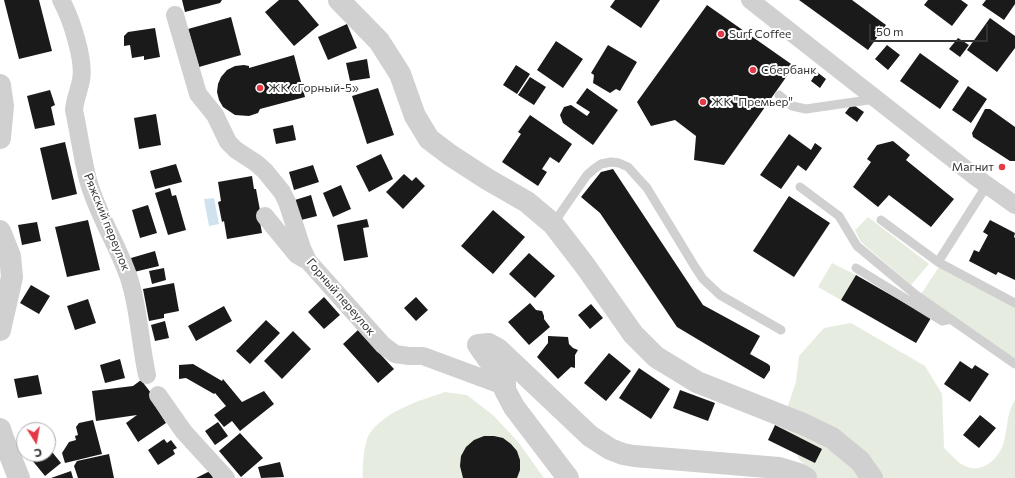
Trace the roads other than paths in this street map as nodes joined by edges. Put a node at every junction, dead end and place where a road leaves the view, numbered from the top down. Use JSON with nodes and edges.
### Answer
{"nodes":[{"id":1,"x":61,"y":0,"type":"edge"},
{"id":2,"x":339,"y":0,"type":"edge"},
{"id":3,"x":750,"y":0,"type":"edge"},
{"id":4,"x":175,"y":15,"type":"dead end"},
{"id":5,"x":0,"y":85,"type":"edge"},
{"id":6,"x":779,"y":95,"type":"dead end"},
{"id":7,"x":876,"y":98,"type":"junction"},
{"id":8,"x":0,"y":138,"type":"edge"},
{"id":9,"x":987,"y":185,"type":"junction"},
{"id":10,"x":800,"y":187,"type":"dead end"},
{"id":11,"x":1015,"y":205,"type":"edge"},
{"id":12,"x":265,"y":216,"type":"dead end"},
{"id":13,"x":881,"y":220,"type":"dead end"},
{"id":14,"x":553,"y":224,"type":"junction"},
{"id":15,"x":0,"y":231,"type":"edge"},
{"id":16,"x":308,"y":261,"type":"junction"},
{"id":17,"x":938,"y":262,"type":"junction"},
{"id":18,"x":856,"y":268,"type":"dead end"},
{"id":19,"x":1015,"y":303,"type":"edge"},
{"id":20,"x":951,"y":319,"type":"junction"},
{"id":21,"x":0,"y":330,"type":"edge"},
{"id":22,"x":780,"y":330,"type":"dead end"},
{"id":23,"x":1015,"y":364,"type":"edge"},
{"id":24,"x":147,"y":375,"type":"dead end"},
{"id":25,"x":504,"y":386,"type":"junction"},
{"id":26,"x":158,"y":395,"type":"dead end"},
{"id":27,"x":0,"y":429,"type":"edge"},
{"id":28,"x":19,"y":478,"type":"edge"},
{"id":29,"x":226,"y":478,"type":"edge"},
{"id":30,"x":568,"y":478,"type":"edge"},
{"id":31,"x":806,"y":478,"type":"edge"},
{"id":32,"x":872,"y":478,"type":"edge"}],
"edges":[{"from":1,"to":24,"type":"street","name":"Ряжский переулок"},
{"from":2,"to":14,"type":"street"},
{"from":3,"to":7,"type":"street"},
{"from":4,"to":16,"type":"street","name":"Горный переулок"},
{"from":5,"to":8,"type":"street"},
{"from":6,"to":7,"type":"lane"},
{"from":7,"to":9,"type":"street"},
{"from":9,"to":11,"type":"street"},
{"from":9,"to":17,"type":"lane"},
{"from":10,"to":20,"type":"lane"},
{"from":12,"to":16,"type":"street"},
{"from":13,"to":17,"type":"lane"},
{"from":14,"to":22,"type":"lane"},
{"from":14,"to":32,"type":"street"},
{"from":15,"to":21,"type":"street"},
{"from":16,"to":25,"type":"street","name":"Горный переулок"},
{"from":17,"to":19,"type":"lane"},
{"from":18,"to":20,"type":"lane"},
{"from":20,"to":23,"type":"lane"},
{"from":25,"to":30,"type":"street"},
{"from":25,"to":31,"type":"street"},
{"from":26,"to":29,"type":"street"},
{"from":27,"to":28,"type":"street"}]}
